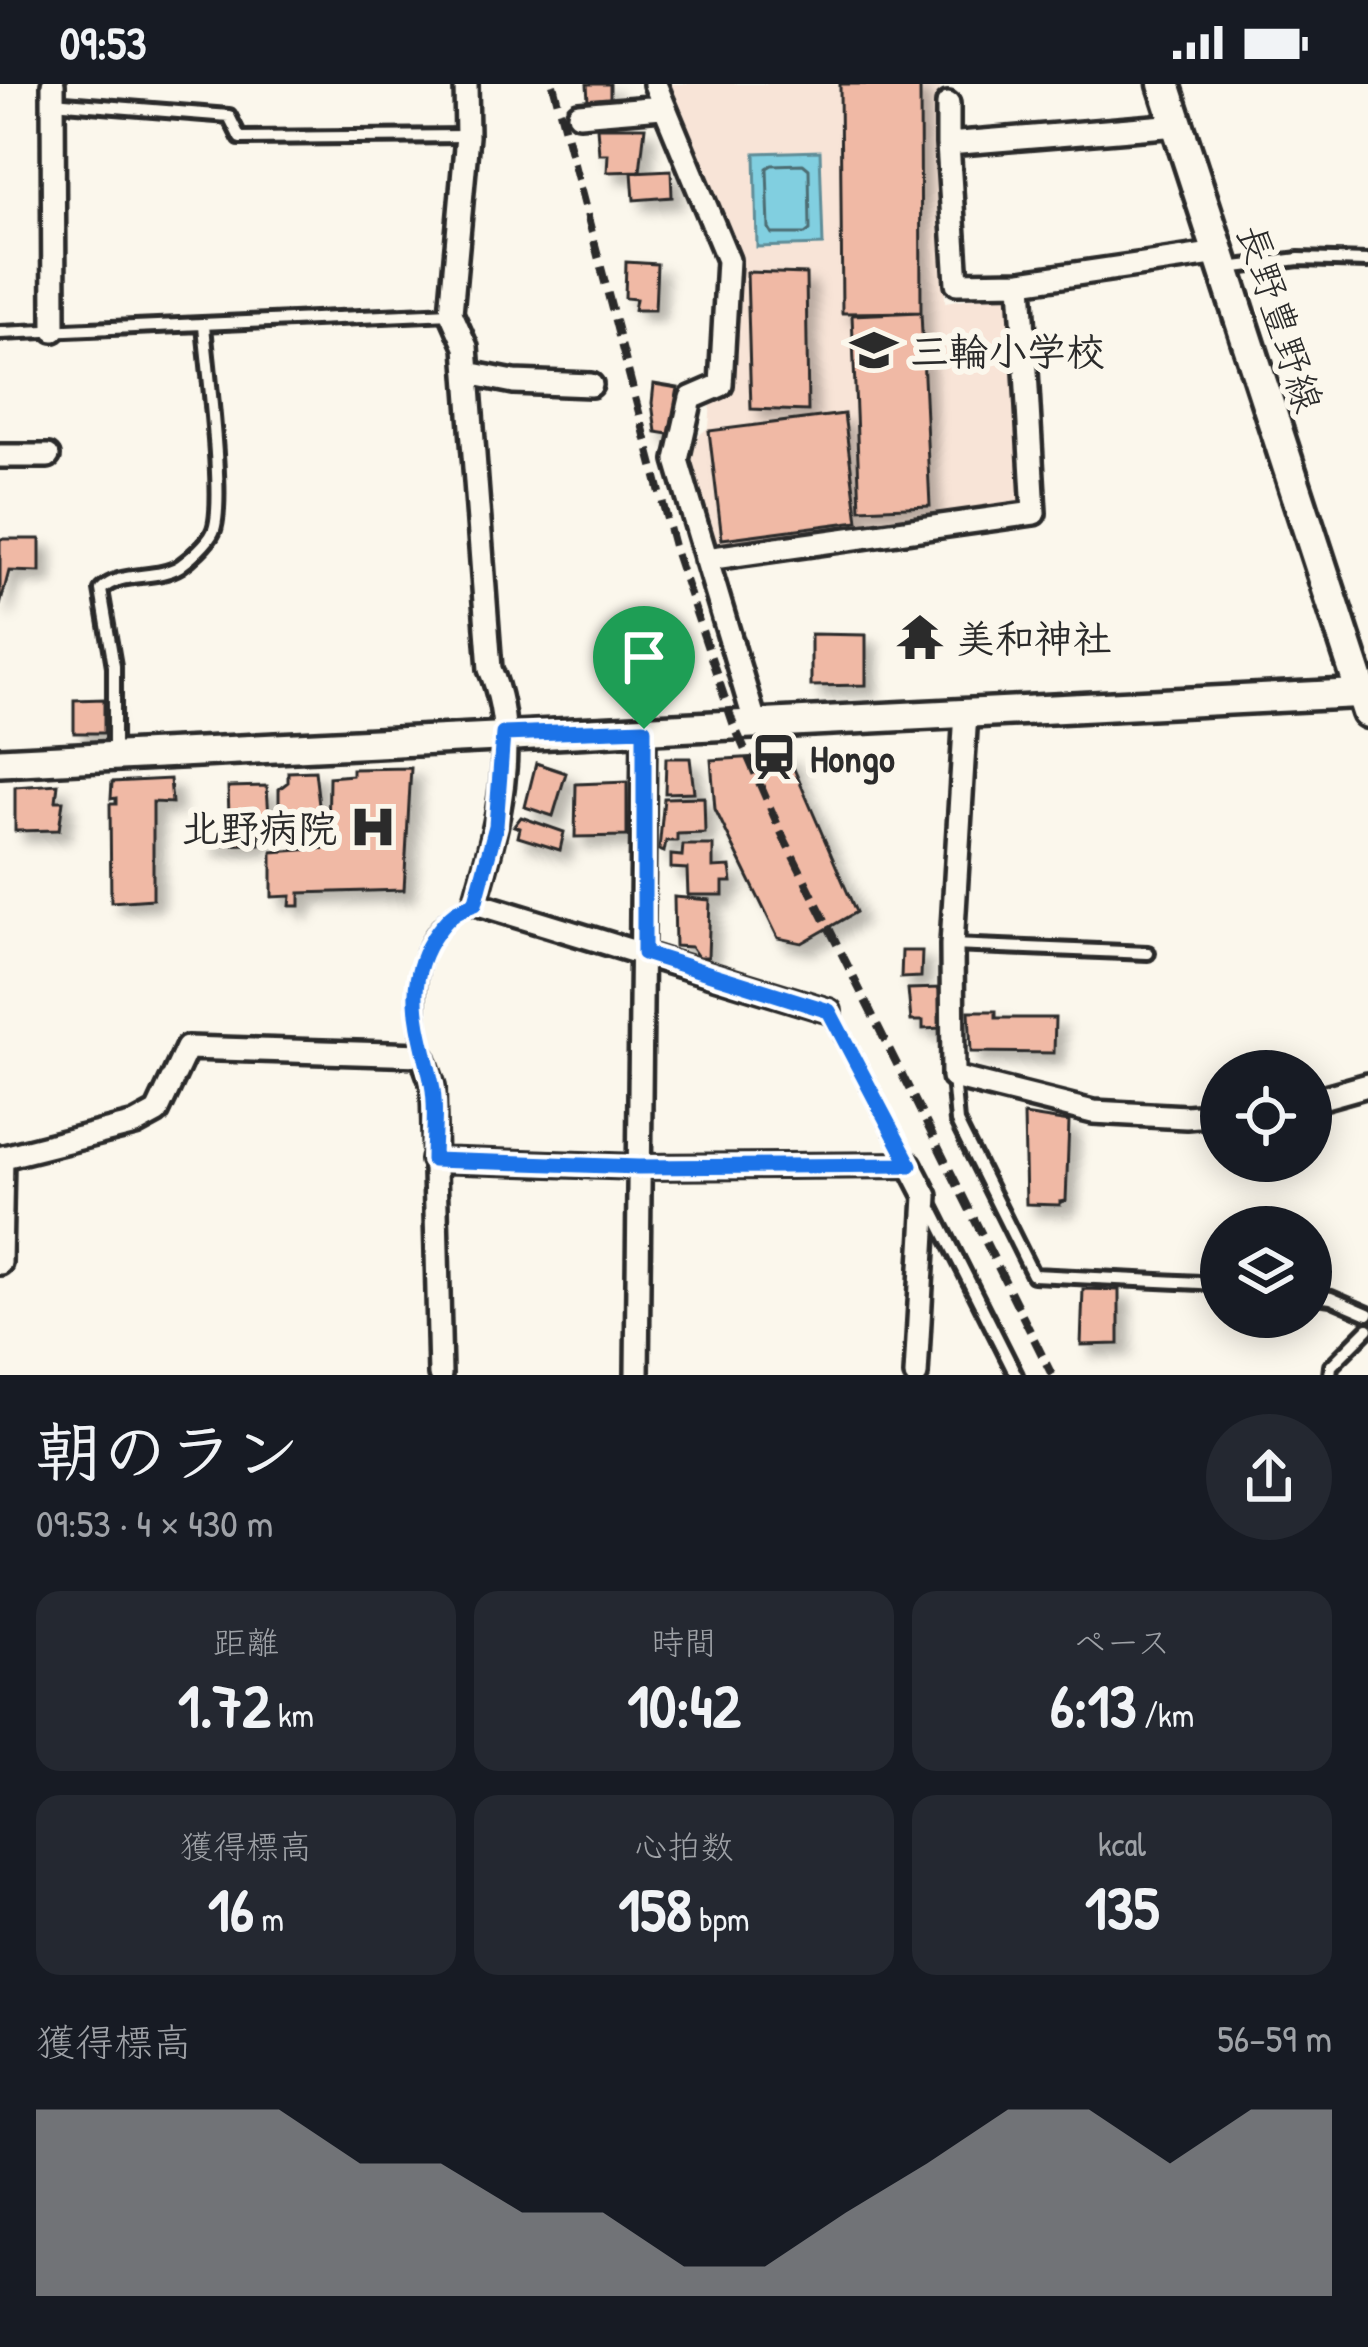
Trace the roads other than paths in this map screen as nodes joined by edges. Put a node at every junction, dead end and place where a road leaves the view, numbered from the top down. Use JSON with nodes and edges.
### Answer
{"nodes":[{"id":1,"x":466,"y":84,"type":"edge"},
{"id":2,"x":655,"y":84,"type":"edge"},
{"id":3,"x":1164,"y":84,"type":"edge"},
{"id":4,"x":52,"y":93,"type":"edge"},
{"id":5,"x":947,"y":104,"type":"dead end"},
{"id":6,"x":662,"y":106,"type":"junction"},
{"id":7,"x":579,"y":114,"type":"dead end"},
{"id":8,"x":1178,"y":125,"type":"junction"},
{"id":9,"x":467,"y":136,"type":"junction"},
{"id":10,"x":948,"y":144,"type":"junction"},
{"id":11,"x":1221,"y":261,"type":"junction"},
{"id":12,"x":1368,"y":261,"type":"edge"},
{"id":13,"x":1021,"y":282,"type":"junction"},
{"id":14,"x":451,"y":313,"type":"junction"},
{"id":15,"x":204,"y":326,"type":"junction"},
{"id":16,"x":54,"y":330,"type":"junction"},
{"id":17,"x":0,"y":333,"type":"edge"},
{"id":18,"x":468,"y":373,"type":"junction"},
{"id":19,"x":591,"y":385,"type":"dead end"},
{"id":20,"x":0,"y":456,"type":"edge"},
{"id":21,"x":48,"y":457,"type":"dead end"},
{"id":22,"x":706,"y":559,"type":"junction"},
{"id":23,"x":1366,"y":700,"type":"edge"},
{"id":24,"x":966,"y":712,"type":"junction"},
{"id":25,"x":755,"y":722,"type":"junction"},
{"id":26,"x":644,"y":729,"type":"junction"},
{"id":27,"x":503,"y":734,"type":"junction"},
{"id":28,"x":115,"y":756,"type":"junction"},
{"id":29,"x":0,"y":762,"type":"edge"},
{"id":30,"x":475,"y":904,"type":"junction"},
{"id":31,"x":952,"y":945,"type":"junction"},
{"id":32,"x":644,"y":953,"type":"junction"},
{"id":33,"x":1148,"y":953,"type":"dead end"},
{"id":34,"x":829,"y":1011,"type":"joint"},
{"id":35,"x":422,"y":1055,"type":"junction"},
{"id":36,"x":952,"y":1077,"type":"junction"},
{"id":37,"x":1368,"y":1084,"type":"edge"},
{"id":38,"x":1332,"y":1095,"type":"edge"},
{"id":39,"x":1200,"y":1116,"type":"edge"},
{"id":40,"x":1,"y":1157,"type":"edge"},
{"id":41,"x":433,"y":1160,"type":"junction"},
{"id":42,"x":910,"y":1165,"type":"junction"},
{"id":43,"x":638,"y":1167,"type":"junction"},
{"id":44,"x":926,"y":1196,"type":"junction"},
{"id":45,"x":0,"y":1263,"type":"edge"},
{"id":46,"x":1200,"y":1283,"type":"edge"},
{"id":47,"x":1332,"y":1299,"type":"edge"},
{"id":48,"x":1368,"y":1314,"type":"edge"},
{"id":49,"x":1368,"y":1329,"type":"edge"},
{"id":50,"x":440,"y":1375,"type":"edge"},
{"id":51,"x":637,"y":1375,"type":"edge"},
{"id":52,"x":916,"y":1375,"type":"edge"},
{"id":53,"x":1016,"y":1375,"type":"edge"},
{"id":54,"x":1330,"y":1375,"type":"edge"}],
"edges":[{"from":1,"to":9,"type":"street"},
{"from":2,"to":6,"type":"street"},
{"from":3,"to":8,"type":"main road","name":"長野豊野線"},
{"from":4,"to":9,"type":"lane"},
{"from":4,"to":16,"type":"street"},
{"from":5,"to":10,"type":"street"},
{"from":6,"to":7,"type":"street"},
{"from":6,"to":22,"type":"street"},
{"from":8,"to":10,"type":"street"},
{"from":8,"to":11,"type":"main road","name":"長野豊野線"},
{"from":9,"to":14,"type":"street"},
{"from":10,"to":13,"type":"street"},
{"from":11,"to":12,"type":"lane"},
{"from":11,"to":13,"type":"street"},
{"from":11,"to":23,"type":"main road","name":"長野豊野線"},
{"from":13,"to":22,"type":"street"},
{"from":14,"to":15,"type":"lane"},
{"from":14,"to":18,"type":"street"},
{"from":15,"to":16,"type":"lane"},
{"from":15,"to":28,"type":"lane"},
{"from":16,"to":17,"type":"lane"},
{"from":18,"to":19,"type":"street"},
{"from":18,"to":27,"type":"street"},
{"from":20,"to":21,"type":"street"},
{"from":22,"to":25,"type":"street"},
{"from":23,"to":24,"type":"street"},
{"from":24,"to":25,"type":"street"},
{"from":24,"to":31,"type":"street"},
{"from":25,"to":26,"type":"street"},
{"from":26,"to":27,"type":"street"},
{"from":26,"to":32,"type":"street"},
{"from":27,"to":28,"type":"street"},
{"from":27,"to":30,"type":"street"},
{"from":28,"to":29,"type":"street"},
{"from":30,"to":32,"type":"street"},
{"from":30,"to":35,"type":"lane"},
{"from":31,"to":33,"type":"lane"},
{"from":31,"to":36,"type":"street"},
{"from":32,"to":34,"type":"street"},
{"from":32,"to":43,"type":"street"},
{"from":34,"to":42,"type":"lane"},
{"from":35,"to":40,"type":"street"},
{"from":35,"to":41,"type":"street"},
{"from":36,"to":39,"type":"street"},
{"from":36,"to":46,"type":"lane"},
{"from":37,"to":38,"type":"street"},
{"from":40,"to":45,"type":"street"},
{"from":41,"to":43,"type":"street"},
{"from":41,"to":50,"type":"street"},
{"from":42,"to":43,"type":"street"},
{"from":42,"to":44,"type":"street"},
{"from":43,"to":51,"type":"street"},
{"from":44,"to":52,"type":"street"},
{"from":44,"to":53,"type":"lane"},
{"from":47,"to":48,"type":"lane"},
{"from":49,"to":54,"type":"lane"}]}
